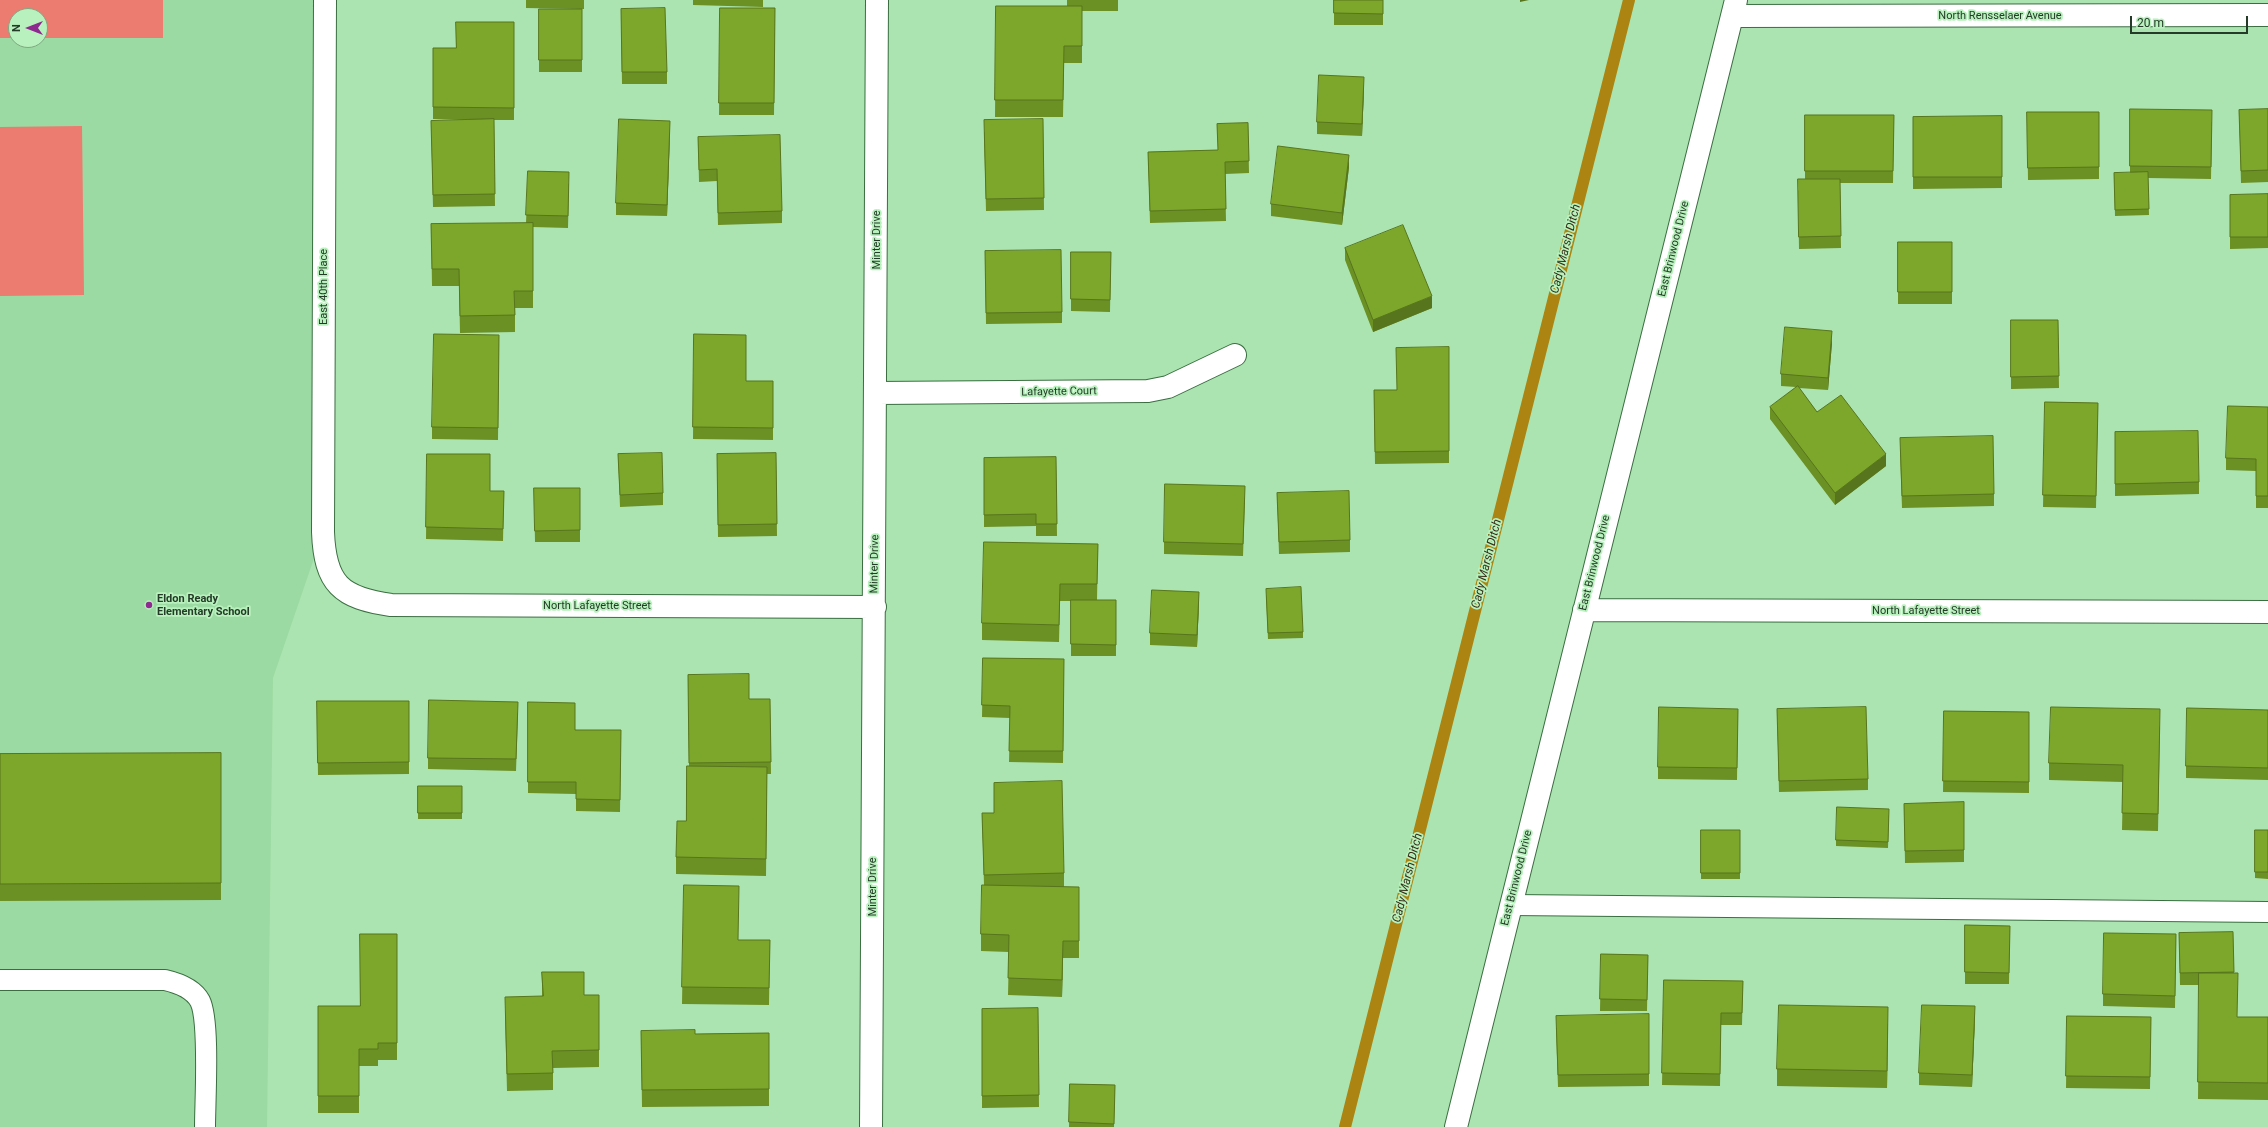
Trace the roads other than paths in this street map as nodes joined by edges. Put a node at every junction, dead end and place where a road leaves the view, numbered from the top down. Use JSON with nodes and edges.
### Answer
{"nodes":[{"id":1,"x":325,"y":0,"type":"edge"},
{"id":2,"x":877,"y":0,"type":"edge"},
{"id":3,"x":1734,"y":8,"type":"edge"},
{"id":4,"x":2268,"y":15,"type":"edge"},
{"id":5,"x":1235,"y":355,"type":"dead end"},
{"id":6,"x":877,"y":393,"type":"junction"},
{"id":7,"x":329,"y":574,"type":"joint"},
{"id":8,"x":875,"y":607,"type":"junction"},
{"id":9,"x":1584,"y":610,"type":"junction"},
{"id":10,"x":2268,"y":612,"type":"edge"},
{"id":11,"x":1511,"y":905,"type":"junction"},
{"id":12,"x":2268,"y":912,"type":"edge"},
{"id":13,"x":0,"y":980,"type":"edge"},
{"id":14,"x":205,"y":1127,"type":"edge"},
{"id":15,"x":871,"y":1127,"type":"edge"},
{"id":16,"x":1456,"y":1127,"type":"edge"}],
"edges":[{"from":1,"to":7,"type":"street","name":"East 40th Place"},
{"from":2,"to":6,"type":"street","name":"Minter Drive"},
{"from":3,"to":4,"type":"street","name":"North Rensselaer Avenue"},
{"from":3,"to":9,"type":"street","name":"East Brinwood Drive"},
{"from":5,"to":6,"type":"street","name":"Lafayette Court"},
{"from":6,"to":8,"type":"street","name":"Minter Drive"},
{"from":7,"to":8,"type":"street","name":"North Lafayette Street"},
{"from":8,"to":15,"type":"street","name":"Minter Drive"},
{"from":9,"to":10,"type":"street","name":"North Lafayette Street"},
{"from":9,"to":11,"type":"street","name":"East Brinwood Drive"},
{"from":11,"to":12,"type":"lane"},
{"from":11,"to":16,"type":"street","name":"East Brinwood Drive"},
{"from":13,"to":14,"type":"lane"}]}
